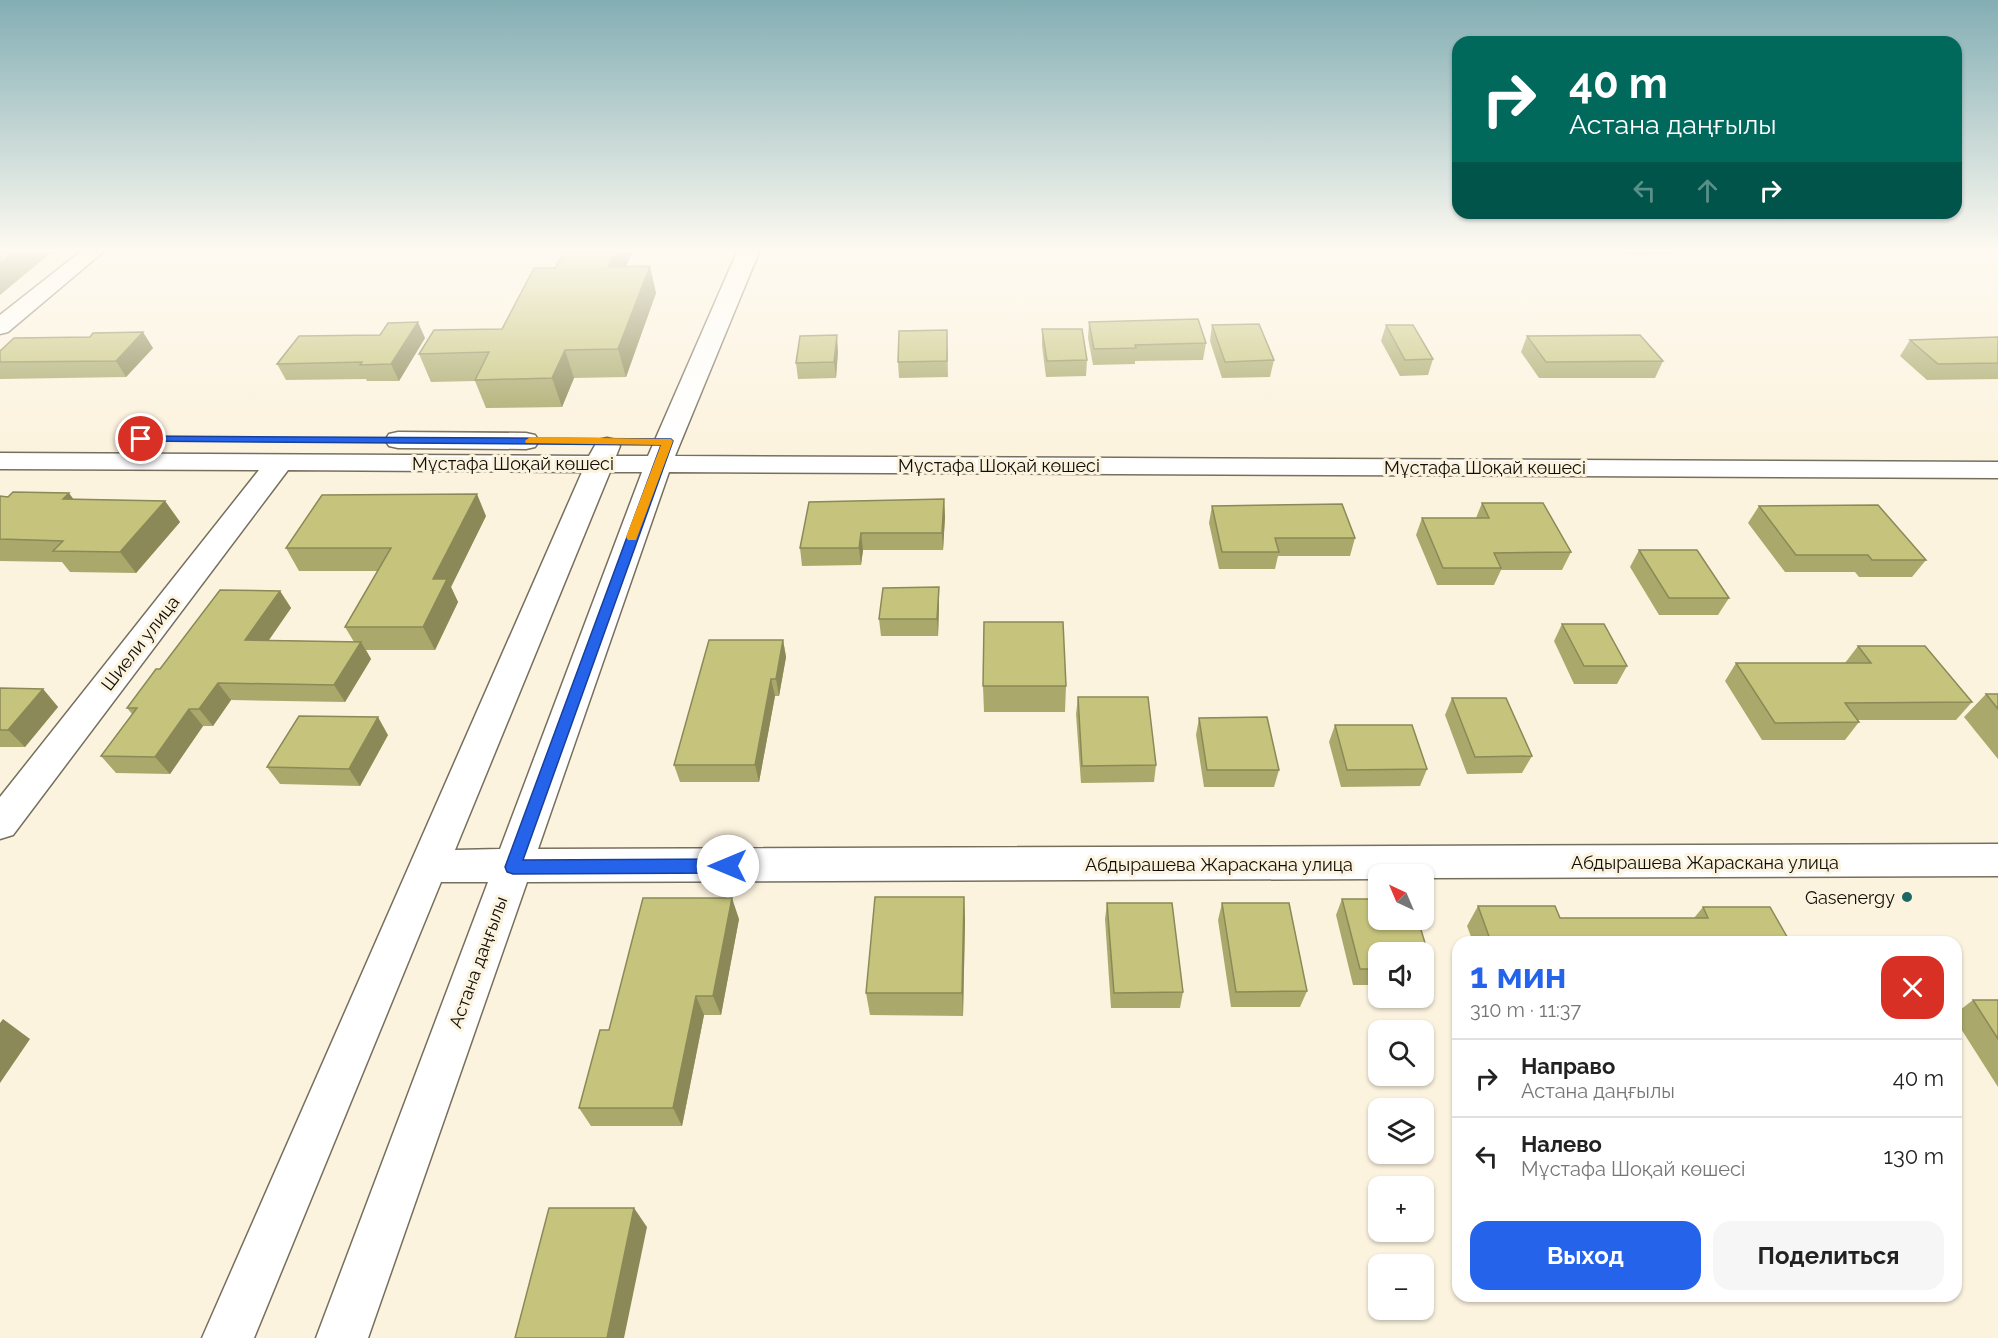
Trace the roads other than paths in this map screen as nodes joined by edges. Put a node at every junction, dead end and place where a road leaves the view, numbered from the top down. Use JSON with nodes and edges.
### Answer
{"nodes":[{"id":1,"x":15,"y":314,"type":"edge"},
{"id":2,"x":722,"y":314,"type":"edge"},
{"id":3,"x":0,"y":327,"type":"edge"},
{"id":4,"x":0,"y":438,"type":"edge"},
{"id":5,"x":1998,"y":448,"type":"edge"},
{"id":6,"x":604,"y":452,"type":"junction"},
{"id":7,"x":663,"y":453,"type":"junction"},
{"id":8,"x":0,"y":461,"type":"edge"},
{"id":9,"x":280,"y":462,"type":"junction"},
{"id":10,"x":1998,"y":470,"type":"edge"},
{"id":11,"x":0,"y":824,"type":"edge"},
{"id":12,"x":1998,"y":860,"type":"edge"},
{"id":13,"x":429,"y":866,"type":"junction"},
{"id":14,"x":513,"y":867,"type":"junction"},
{"id":15,"x":228,"y":1338,"type":"edge"},
{"id":16,"x":342,"y":1338,"type":"edge"}],
"edges":[{"from":1,"to":3,"type":"street"},
{"from":2,"to":7,"type":"street","name":"Астана даңғылы"},
{"from":4,"to":6,"type":"street","name":"Мұстафа Шоқай көшесі"},
{"from":5,"to":7,"type":"street","name":"Мұстафа Шоқай көшесі"},
{"from":6,"to":7,"type":"street","name":"Мұстафа Шоқай көшесі"},
{"from":6,"to":9,"type":"street","name":"Мұстафа Шоқай көшесі"},
{"from":6,"to":13,"type":"street"},
{"from":7,"to":10,"type":"street","name":"Мұстафа Шоқай көшесі"},
{"from":7,"to":14,"type":"street","name":"Астана даңғылы"},
{"from":8,"to":9,"type":"street","name":"Мұстафа Шоқай көшесі"},
{"from":9,"to":11,"type":"street","name":"Шиели улица"},
{"from":12,"to":14,"type":"street","name":"Абдырашева Жараскана улица"},
{"from":13,"to":14,"type":"street","name":"Абдырашева Жараскана улица"},
{"from":13,"to":15,"type":"street"},
{"from":14,"to":16,"type":"street","name":"Астана даңғылы"}]}
